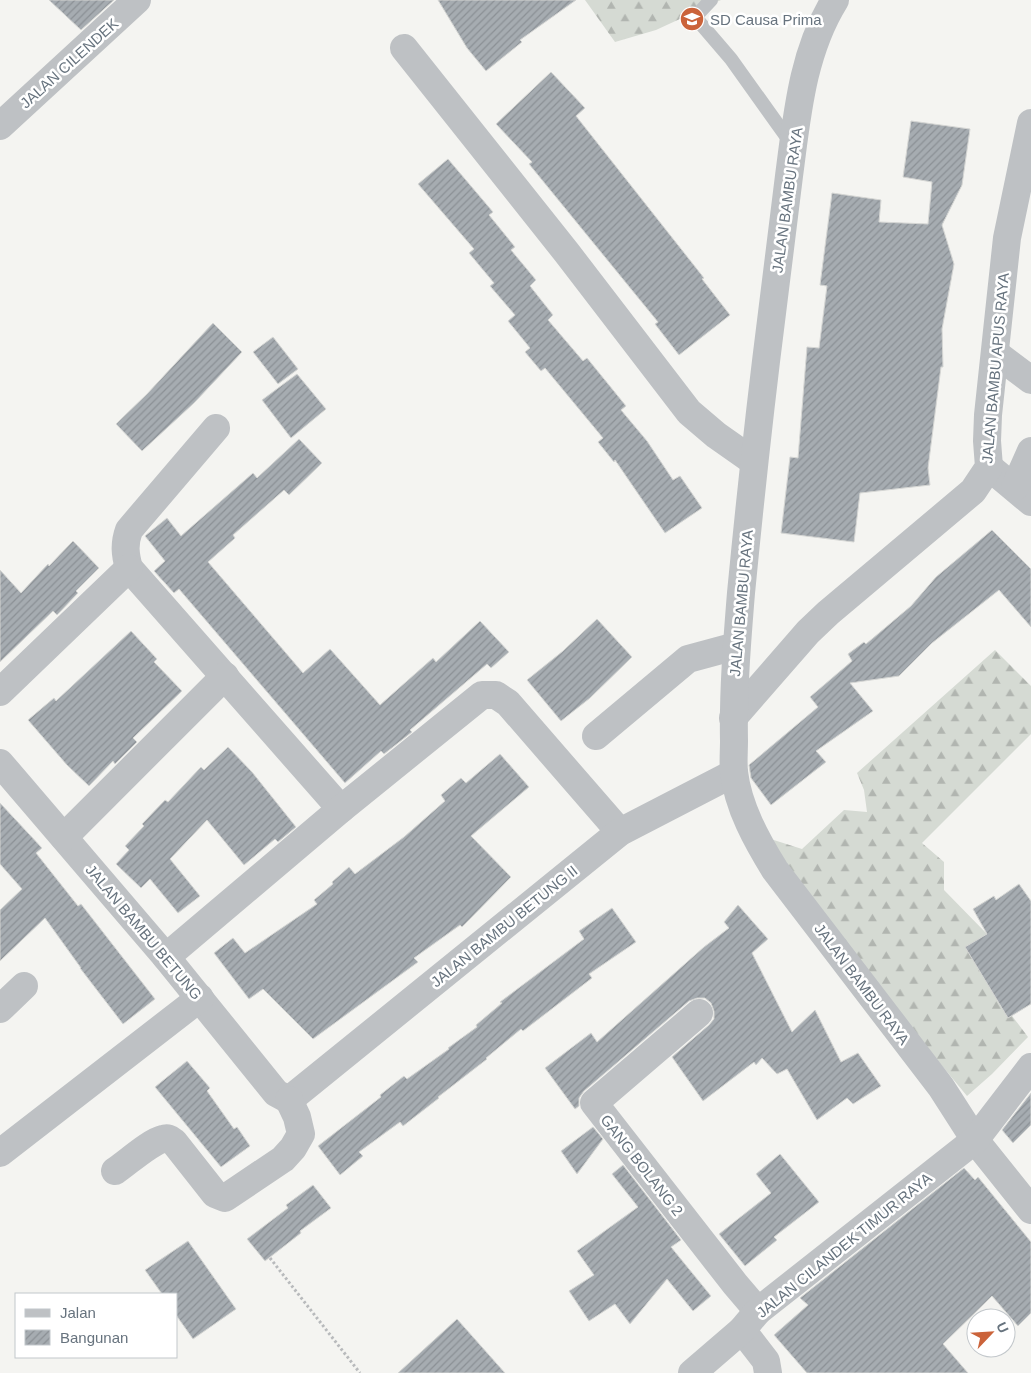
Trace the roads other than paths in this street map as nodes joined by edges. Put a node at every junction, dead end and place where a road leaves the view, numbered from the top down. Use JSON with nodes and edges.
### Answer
{"nodes":[{"id":1,"x":137,"y":0,"type":"edge"},
{"id":2,"x":711,"y":0,"type":"edge"},
{"id":3,"x":834,"y":0,"type":"edge"},
{"id":4,"x":404,"y":48,"type":"dead end"},
{"id":5,"x":1031,"y":123,"type":"edge"},
{"id":6,"x":0,"y":126,"type":"edge"},
{"id":7,"x":793,"y":146,"type":"junction"},
{"id":8,"x":995,"y":353,"type":"junction"},
{"id":9,"x":1031,"y":380,"type":"edge"},
{"id":10,"x":216,"y":428,"type":"dead end"},
{"id":11,"x":1031,"y":451,"type":"edge"},
{"id":12,"x":753,"y":461,"type":"junction"},
{"id":13,"x":989,"y":467,"type":"junction"},
{"id":14,"x":1023,"y":494,"type":"edge"},
{"id":15,"x":129,"y":568,"type":"junction"},
{"id":16,"x":736,"y":646,"type":"junction"},
{"id":17,"x":224,"y":676,"type":"junction"},
{"id":18,"x":0,"y":692,"type":"edge"},
{"id":19,"x":733,"y":718,"type":"junction"},
{"id":20,"x":596,"y":736,"type":"dead end"},
{"id":21,"x":0,"y":763,"type":"edge"},
{"id":22,"x":734,"y":773,"type":"junction"},
{"id":23,"x":341,"y":809,"type":"junction"},
{"id":24,"x":620,"y":832,"type":"junction"},
{"id":25,"x":64,"y":837,"type":"junction"},
{"id":26,"x":166,"y":956,"type":"junction"},
{"id":27,"x":24,"y":986,"type":"dead end"},
{"id":28,"x":200,"y":998,"type":"junction"},
{"id":29,"x":0,"y":1009,"type":"edge"},
{"id":30,"x":699,"y":1013,"type":"dead end"},
{"id":31,"x":1031,"y":1067,"type":"edge"},
{"id":32,"x":289,"y":1100,"type":"junction"},
{"id":33,"x":975,"y":1140,"type":"junction"},
{"id":34,"x":0,"y":1153,"type":"edge"},
{"id":35,"x":115,"y":1171,"type":"dead end"},
{"id":36,"x":1031,"y":1210,"type":"edge"},
{"id":37,"x":750,"y":1320,"type":"junction"},
{"id":38,"x":692,"y":1373,"type":"edge"},
{"id":39,"x":768,"y":1373,"type":"edge"}],
"edges":[{"from":1,"to":6,"type":"street","name":"JALAN CILENDEK"},
{"from":2,"to":7,"type":"lane"},
{"from":3,"to":7,"type":"street","name":"JALAN BAMBU RAYA"},
{"from":4,"to":12,"type":"street"},
{"from":5,"to":8,"type":"street","name":"JALAN BAMBU APUS RAYA"},
{"from":7,"to":12,"type":"street","name":"JALAN BAMBU RAYA"},
{"from":8,"to":9,"type":"street"},
{"from":8,"to":13,"type":"street","name":"JALAN BAMBU APUS RAYA"},
{"from":10,"to":15,"type":"street"},
{"from":11,"to":14,"type":"street"},
{"from":12,"to":16,"type":"street","name":"JALAN BAMBU RAYA"},
{"from":13,"to":14,"type":"street"},
{"from":13,"to":19,"type":"street","name":"JALAN BAMBU APUS RAYA"},
{"from":15,"to":17,"type":"street"},
{"from":15,"to":18,"type":"street"},
{"from":16,"to":19,"type":"street","name":"JALAN BAMBU RAYA"},
{"from":16,"to":20,"type":"street"},
{"from":17,"to":23,"type":"street"},
{"from":17,"to":25,"type":"street"},
{"from":19,"to":22,"type":"street","name":"JALAN BAMBU RAYA"},
{"from":21,"to":25,"type":"street","name":"JALAN BAMBU BETUNG"},
{"from":22,"to":24,"type":"street","name":"JALAN BAMBU BETUNG II"},
{"from":22,"to":33,"type":"street","name":"JALAN BAMBU RAYA"},
{"from":23,"to":24,"type":"street"},
{"from":23,"to":26,"type":"street"},
{"from":24,"to":32,"type":"street","name":"JALAN BAMBU BETUNG II"},
{"from":25,"to":26,"type":"street","name":"JALAN BAMBU BETUNG"},
{"from":26,"to":28,"type":"street","name":"JALAN BAMBU BETUNG"},
{"from":27,"to":29,"type":"street"},
{"from":28,"to":32,"type":"street","name":"JALAN BAMBU BETUNG"},
{"from":28,"to":34,"type":"street"},
{"from":30,"to":37,"type":"street","name":"GANG BOLANG 2"},
{"from":31,"to":33,"type":"street","name":"JALAN CILANDEK TIMUR RAYA"},
{"from":32,"to":35,"type":"street"},
{"from":33,"to":36,"type":"street","name":"JALAN BAMBU RAYA"},
{"from":33,"to":37,"type":"street","name":"JALAN CILANDEK TIMUR RAYA"},
{"from":37,"to":38,"type":"street","name":"JALAN CILANDEK TIMUR RAYA"},
{"from":37,"to":39,"type":"street"}]}
